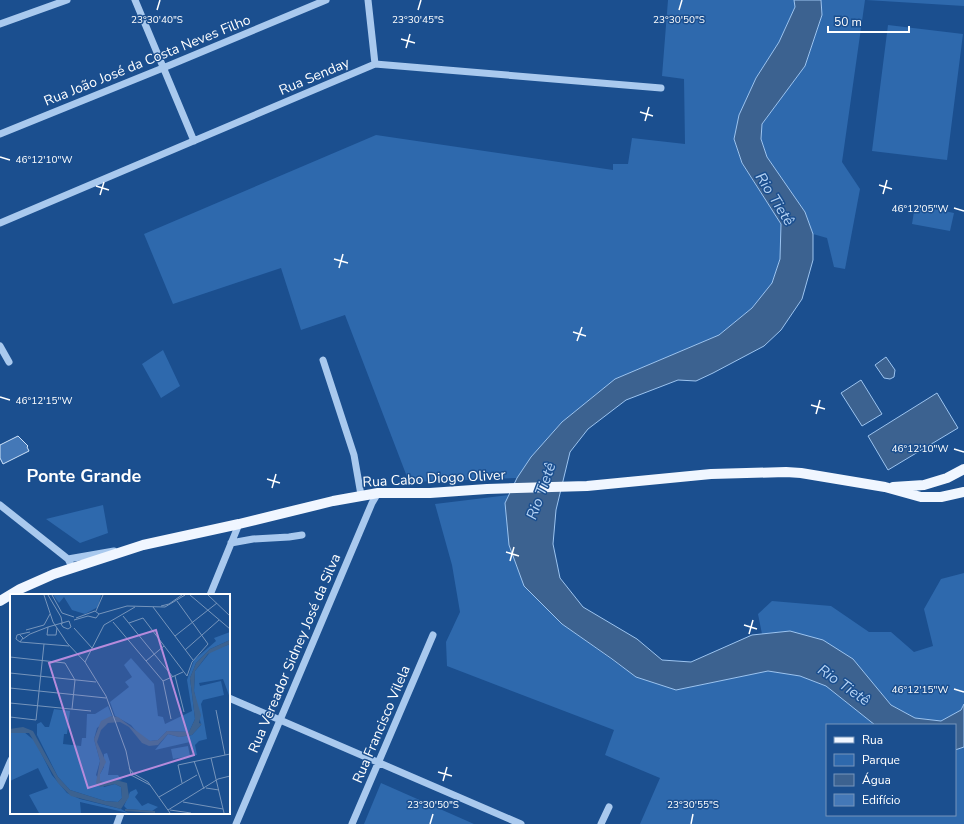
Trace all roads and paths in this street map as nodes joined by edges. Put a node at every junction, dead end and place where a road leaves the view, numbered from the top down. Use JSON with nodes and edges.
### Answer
{"nodes":[{"id":1,"x":67,"y":0,"type":"edge"},
{"id":2,"x":135,"y":0,"type":"edge"},
{"id":3,"x":326,"y":0,"type":"edge"},
{"id":4,"x":368,"y":0,"type":"edge"},
{"id":5,"x":0,"y":24,"type":"edge"},
{"id":6,"x":375,"y":64,"type":"junction"},
{"id":7,"x":163,"y":68,"type":"junction"},
{"id":8,"x":661,"y":88,"type":"dead end"},
{"id":9,"x":0,"y":134,"type":"edge"},
{"id":10,"x":194,"y":141,"type":"junction"},
{"id":11,"x":0,"y":223,"type":"edge"},
{"id":12,"x":0,"y":346,"type":"edge"},
{"id":13,"x":323,"y":360,"type":"dead end"},
{"id":14,"x":9,"y":362,"type":"dead end"},
{"id":15,"x":964,"y":469,"type":"edge"},
{"id":16,"x":885,"y":487,"type":"junction"},
{"id":17,"x":964,"y":492,"type":"edge"},
{"id":18,"x":378,"y":493,"type":"junction"},
{"id":19,"x":361,"y":495,"type":"junction"},
{"id":20,"x":0,"y":505,"type":"edge"},
{"id":21,"x":239,"y":524,"type":"junction"},
{"id":22,"x":302,"y":535,"type":"dead end"},
{"id":23,"x":231,"y":543,"type":"junction"},
{"id":24,"x":70,"y":563,"type":"junction"},
{"id":25,"x":10,"y":594,"type":"edge"},
{"id":26,"x":11,"y":594,"type":"edge"},
{"id":27,"x":210,"y":594,"type":"edge"},
{"id":28,"x":0,"y":601,"type":"edge"},
{"id":29,"x":433,"y":635,"type":"dead end"},
{"id":30,"x":230,"y":698,"type":"edge"},
{"id":31,"x":280,"y":719,"type":"junction"},
{"id":32,"x":10,"y":762,"type":"edge"},
{"id":33,"x":378,"y":762,"type":"junction"},
{"id":34,"x":0,"y":786,"type":"edge"},
{"id":35,"x":609,"y":806,"type":"dead end"},
{"id":36,"x":121,"y":814,"type":"edge"},
{"id":37,"x":117,"y":824,"type":"edge"},
{"id":38,"x":236,"y":824,"type":"edge"},
{"id":39,"x":352,"y":824,"type":"edge"},
{"id":40,"x":521,"y":824,"type":"edge"},
{"id":41,"x":601,"y":824,"type":"edge"}],
"edges":[{"from":1,"to":5,"type":"street"},
{"from":2,"to":7,"type":"street"},
{"from":3,"to":7,"type":"street","name":"Rua João José da Costa Neves Filho"},
{"from":4,"to":6,"type":"street"},
{"from":6,"to":8,"type":"street","name":"Rua Senday"},
{"from":6,"to":10,"type":"street","name":"Rua Senday"},
{"from":7,"to":9,"type":"street","name":"Rua João José da Costa Neves Filho"},
{"from":7,"to":10,"type":"street"},
{"from":10,"to":11,"type":"street","name":"Rua Senday"},
{"from":12,"to":14,"type":"street"},
{"from":13,"to":19,"type":"street"},
{"from":15,"to":16,"type":"main road","name":"Rua Cabo Diogo Oliver"},
{"from":16,"to":17,"type":"main road","name":"Rua Cabo Diogo Oliver"},
{"from":16,"to":18,"type":"main road","name":"Rua Cabo Diogo Oliver"},
{"from":18,"to":19,"type":"main road","name":"Rua Cabo Diogo Oliver"},
{"from":18,"to":31,"type":"street","name":"Rua Vereador Sidney José da Silva"},
{"from":19,"to":21,"type":"main road","name":"Rua Cabo Diogo Oliver"},
{"from":20,"to":24,"type":"street"},
{"from":21,"to":23,"type":"street"},
{"from":21,"to":24,"type":"main road","name":"Rua Cabo Diogo Oliver"},
{"from":22,"to":23,"type":"street"},
{"from":23,"to":27,"type":"street"},
{"from":24,"to":26,"type":"main road","name":"Rua Cabo Diogo Oliver"},
{"from":25,"to":28,"type":"main road","name":"Rua Cabo Diogo Oliver"},
{"from":29,"to":33,"type":"street","name":"Rua Francisco Vilela"},
{"from":30,"to":31,"type":"street"},
{"from":31,"to":33,"type":"street"},
{"from":31,"to":38,"type":"street","name":"Rua Vereador Sidney José da Silva"},
{"from":32,"to":34,"type":"street"},
{"from":33,"to":39,"type":"street","name":"Rua Francisco Vilela"},
{"from":33,"to":40,"type":"street"},
{"from":35,"to":41,"type":"street"},
{"from":36,"to":37,"type":"street"}]}
